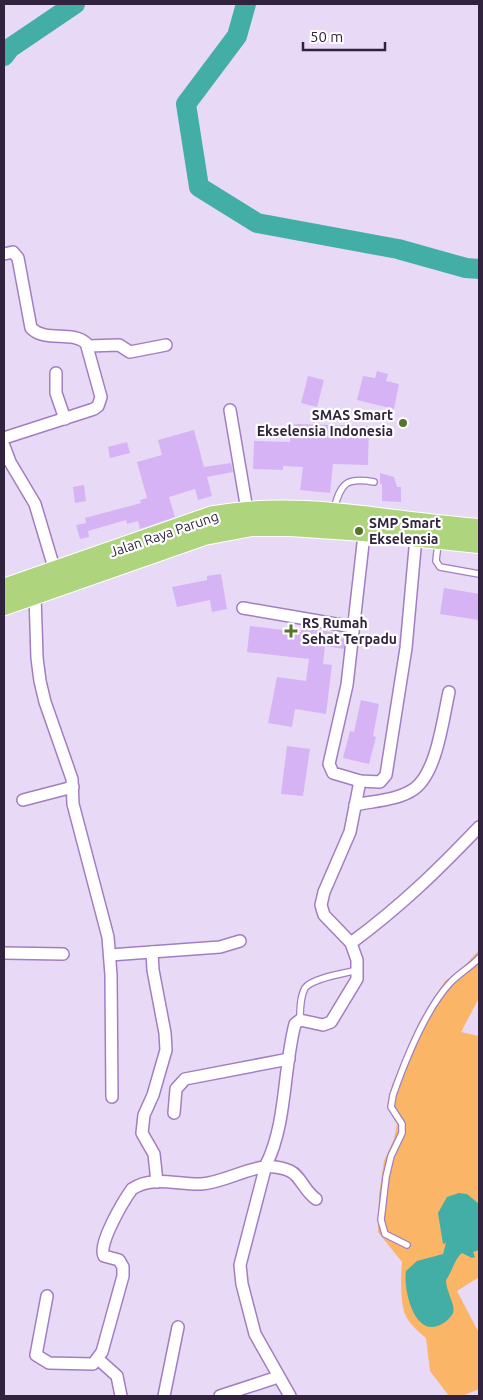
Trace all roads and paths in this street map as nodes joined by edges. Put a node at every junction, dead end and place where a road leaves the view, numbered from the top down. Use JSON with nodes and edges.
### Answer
{"nodes":[{"id":1,"x":4,"y":254,"type":"edge"},
{"id":2,"x":166,"y":345,"type":"dead end"},
{"id":3,"x":88,"y":346,"type":"junction"},
{"id":4,"x":56,"y":374,"type":"dead end"},
{"id":5,"x":230,"y":410,"type":"dead end"},
{"id":6,"x":65,"y":418,"type":"junction"},
{"id":7,"x":4,"y":438,"type":"edge"},
{"id":8,"x":4,"y":446,"type":"edge"},
{"id":9,"x":374,"y":482,"type":"dead end"},
{"id":10,"x":247,"y":510,"type":"junction"},
{"id":11,"x":333,"y":511,"type":"junction"},
{"id":12,"x":366,"y":524,"type":"junction"},
{"id":13,"x":479,"y":529,"type":"edge"},
{"id":14,"x":416,"y":537,"type":"junction"},
{"id":15,"x":438,"y":540,"type":"junction"},
{"id":16,"x":479,"y":543,"type":"edge"},
{"id":17,"x":56,"y":571,"type":"junction"},
{"id":18,"x":479,"y":574,"type":"edge"},
{"id":19,"x":4,"y":589,"type":"edge"},
{"id":20,"x":4,"y":605,"type":"edge"},
{"id":21,"x":243,"y":608,"type":"dead end"},
{"id":22,"x":36,"y":609,"type":"junction"},
{"id":23,"x":353,"y":627,"type":"junction"},
{"id":24,"x":448,"y":692,"type":"dead end"},
{"id":25,"x":360,"y":781,"type":"junction"},
{"id":26,"x":73,"y":787,"type":"junction"},
{"id":27,"x":23,"y":800,"type":"dead end"},
{"id":28,"x":355,"y":805,"type":"junction"},
{"id":29,"x":479,"y":827,"type":"edge"},
{"id":30,"x":240,"y":941,"type":"dead end"},
{"id":31,"x":352,"y":943,"type":"junction"},
{"id":32,"x":152,"y":952,"type":"junction"},
{"id":33,"x":4,"y":953,"type":"edge"},
{"id":34,"x":62,"y":954,"type":"dead end"},
{"id":35,"x":110,"y":955,"type":"junction"},
{"id":36,"x":479,"y":958,"type":"edge"},
{"id":37,"x":358,"y":970,"type":"junction"},
{"id":38,"x":300,"y":1020,"type":"junction"},
{"id":39,"x":288,"y":1059,"type":"junction"},
{"id":40,"x":112,"y":1097,"type":"dead end"},
{"id":41,"x":174,"y":1113,"type":"dead end"},
{"id":42,"x":266,"y":1166,"type":"junction"},
{"id":43,"x":157,"y":1182,"type":"junction"},
{"id":44,"x":316,"y":1199,"type":"dead end"},
{"id":45,"x":407,"y":1245,"type":"dead end"},
{"id":46,"x":47,"y":1296,"type":"dead end"},
{"id":47,"x":178,"y":1327,"type":"dead end"},
{"id":48,"x":98,"y":1359,"type":"junction"},
{"id":49,"x":278,"y":1377,"type":"junction"},
{"id":50,"x":226,"y":1395,"type":"edge"},
{"id":51,"x":121,"y":1396,"type":"edge"},
{"id":52,"x":164,"y":1396,"type":"edge"},
{"id":53,"x":290,"y":1396,"type":"edge"}],
"edges":[{"from":1,"to":3,"type":"street"},
{"from":2,"to":3,"type":"street"},
{"from":3,"to":6,"type":"street"},
{"from":4,"to":6,"type":"street"},
{"from":5,"to":10,"type":"street"},
{"from":6,"to":7,"type":"street"},
{"from":8,"to":17,"type":"street"},
{"from":9,"to":11,"type":"lane"},
{"from":10,"to":11,"type":"highway","name":"Jalan Raya Parung"},
{"from":10,"to":17,"type":"highway","name":"Jalan Raya Parung"},
{"from":11,"to":12,"type":"highway","name":"Jalan Raya Parung"},
{"from":12,"to":13,"type":"highway","name":"Jalan Raya Parung"},
{"from":12,"to":14,"type":"highway","name":"Jalan Raya Parung"},
{"from":12,"to":22,"type":"highway","name":"Jalan Raya Parung"},
{"from":12,"to":23,"type":"street"},
{"from":14,"to":15,"type":"highway","name":"Jalan Raya Parung"},
{"from":14,"to":25,"type":"street"},
{"from":15,"to":16,"type":"highway","name":"Jalan Raya Parung"},
{"from":15,"to":18,"type":"lane"},
{"from":17,"to":19,"type":"highway","name":"Jalan Raya Parung"},
{"from":20,"to":22,"type":"highway","name":"Jalan Raya Parung"},
{"from":21,"to":23,"type":"street"},
{"from":22,"to":26,"type":"street"},
{"from":23,"to":25,"type":"street"},
{"from":24,"to":28,"type":"street"},
{"from":25,"to":28,"type":"street"},
{"from":26,"to":27,"type":"street"},
{"from":26,"to":35,"type":"street"},
{"from":28,"to":31,"type":"street"},
{"from":29,"to":31,"type":"street"},
{"from":30,"to":32,"type":"street"},
{"from":31,"to":37,"type":"street"},
{"from":32,"to":35,"type":"street"},
{"from":32,"to":43,"type":"street"},
{"from":33,"to":34,"type":"street"},
{"from":35,"to":40,"type":"street"},
{"from":36,"to":45,"type":"lane"},
{"from":37,"to":38,"type":"lane"},
{"from":37,"to":38,"type":"street"},
{"from":38,"to":39,"type":"street"},
{"from":39,"to":41,"type":"street"},
{"from":39,"to":42,"type":"street"},
{"from":42,"to":43,"type":"street"},
{"from":42,"to":44,"type":"street"},
{"from":42,"to":49,"type":"street"},
{"from":43,"to":48,"type":"street"},
{"from":46,"to":48,"type":"street"},
{"from":47,"to":52,"type":"street"},
{"from":48,"to":51,"type":"street"},
{"from":49,"to":50,"type":"street"},
{"from":49,"to":53,"type":"street"}]}
